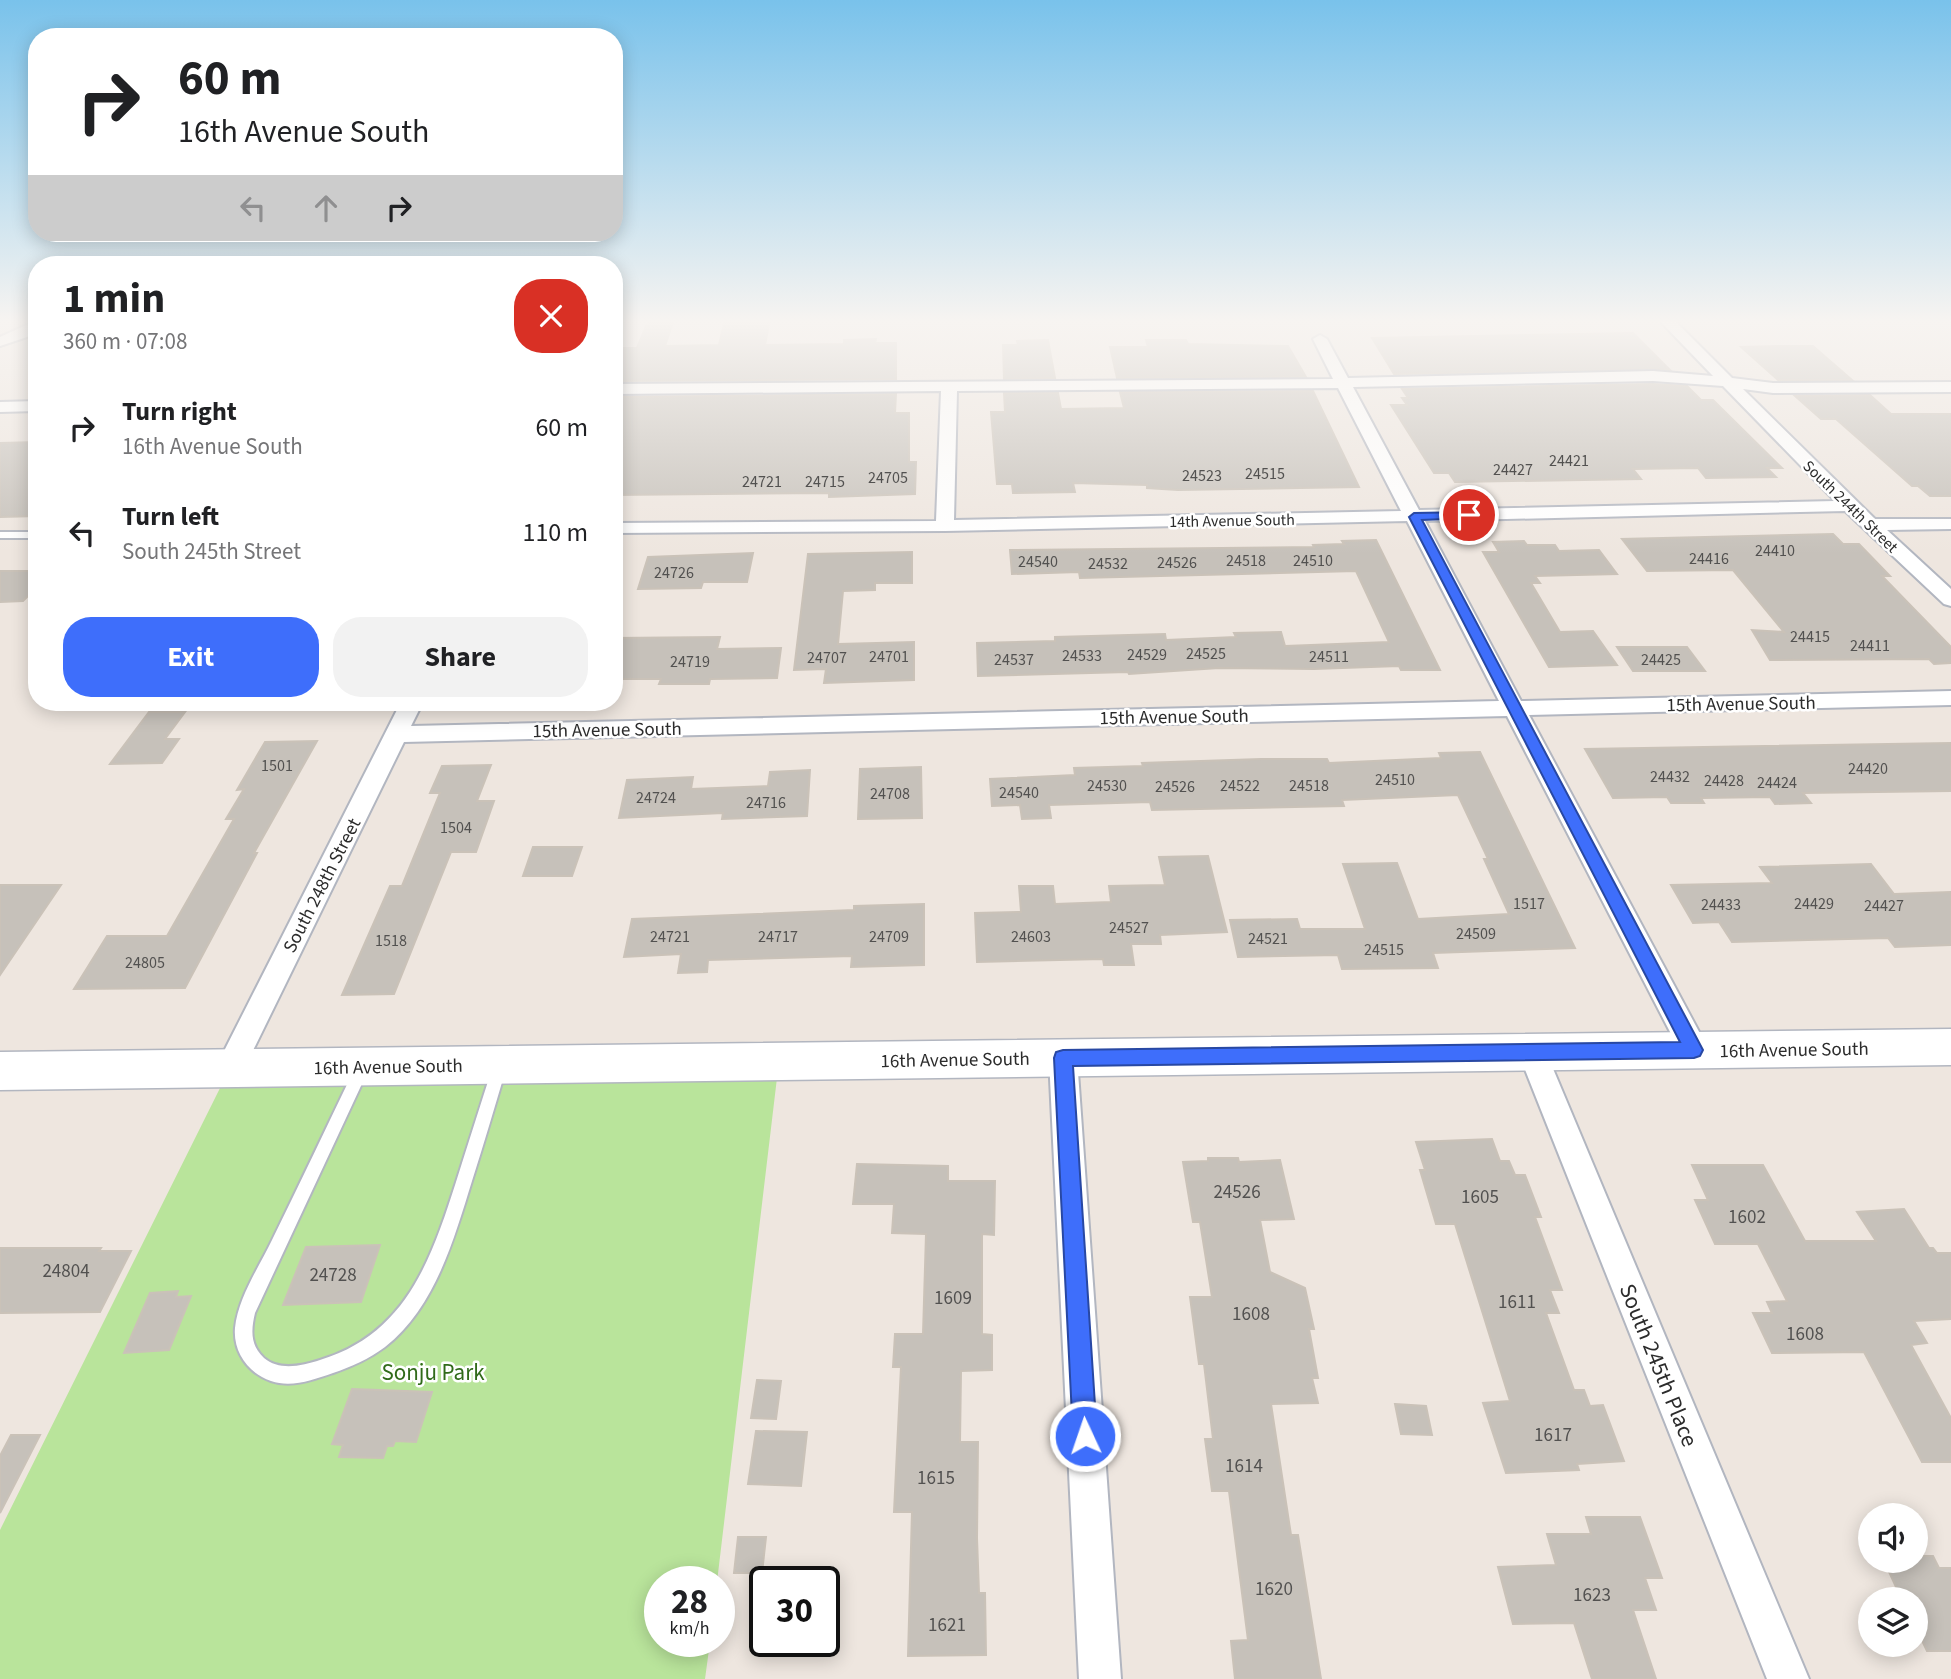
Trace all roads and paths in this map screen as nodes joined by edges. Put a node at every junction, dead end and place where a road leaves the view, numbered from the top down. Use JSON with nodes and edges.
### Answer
{"nodes":[{"id":1,"x":948,"y":397,"type":"edge"},
{"id":2,"x":1351,"y":397,"type":"edge"},
{"id":3,"x":1741,"y":397,"type":"edge"},
{"id":4,"x":28,"y":406,"type":"edge"},
{"id":5,"x":0,"y":407,"type":"edge"},
{"id":6,"x":1850,"y":506,"type":"junction"},
{"id":7,"x":1414,"y":517,"type":"junction"},
{"id":8,"x":1951,"y":524,"type":"edge"},
{"id":9,"x":1870,"y":525,"type":"junction"},
{"id":10,"x":945,"y":526,"type":"junction"},
{"id":11,"x":623,"y":528,"type":"edge"},
{"id":12,"x":0,"y":535,"type":"edge"},
{"id":13,"x":28,"y":535,"type":"edge"},
{"id":14,"x":1951,"y":600,"type":"edge"},
{"id":15,"x":1951,"y":698,"type":"edge"},
{"id":16,"x":1515,"y":709,"type":"junction"},
{"id":17,"x":408,"y":711,"type":"edge"},
{"id":18,"x":397,"y":734,"type":"junction"},
{"id":19,"x":1951,"y":1047,"type":"edge"},
{"id":20,"x":1694,"y":1050,"type":"junction"},
{"id":21,"x":1532,"y":1052,"type":"junction"},
{"id":22,"x":1063,"y":1058,"type":"junction"},
{"id":23,"x":500,"y":1065,"type":"junction"},
{"id":24,"x":363,"y":1066,"type":"junction"},
{"id":25,"x":230,"y":1068,"type":"junction"},
{"id":26,"x":0,"y":1071,"type":"edge"},
{"id":27,"x":1100,"y":1679,"type":"edge"},
{"id":28,"x":1788,"y":1679,"type":"edge"}],
"edges":[{"from":1,"to":10,"type":"street"},
{"from":2,"to":7,"type":"street"},
{"from":3,"to":6,"type":"street","name":"South 244th Street"},
{"from":4,"to":5,"type":"street"},
{"from":6,"to":7,"type":"street","name":"14th Avenue South"},
{"from":6,"to":9,"type":"street","name":"South 244th Street"},
{"from":7,"to":10,"type":"street","name":"14th Avenue South"},
{"from":7,"to":16,"type":"street"},
{"from":8,"to":9,"type":"street"},
{"from":9,"to":14,"type":"street","name":"South 244th Street"},
{"from":10,"to":11,"type":"street","name":"14th Avenue South"},
{"from":12,"to":13,"type":"lane"},
{"from":15,"to":16,"type":"street","name":"15th Avenue South"},
{"from":16,"to":18,"type":"street","name":"15th Avenue South"},
{"from":16,"to":20,"type":"street"},
{"from":17,"to":18,"type":"street","name":"South 248th Street"},
{"from":18,"to":25,"type":"street","name":"South 248th Street"},
{"from":19,"to":20,"type":"main road","name":"16th Avenue South"},
{"from":20,"to":21,"type":"main road","name":"16th Avenue South"},
{"from":21,"to":22,"type":"main road","name":"16th Avenue South"},
{"from":21,"to":28,"type":"street","name":"South 245th Place"},
{"from":22,"to":23,"type":"main road","name":"16th Avenue South"},
{"from":22,"to":27,"type":"street"},
{"from":23,"to":24,"type":"main road","name":"16th Avenue South"},
{"from":23,"to":24,"type":"lane"},
{"from":24,"to":25,"type":"main road","name":"16th Avenue South"},
{"from":25,"to":26,"type":"main road","name":"16th Avenue South"}]}
